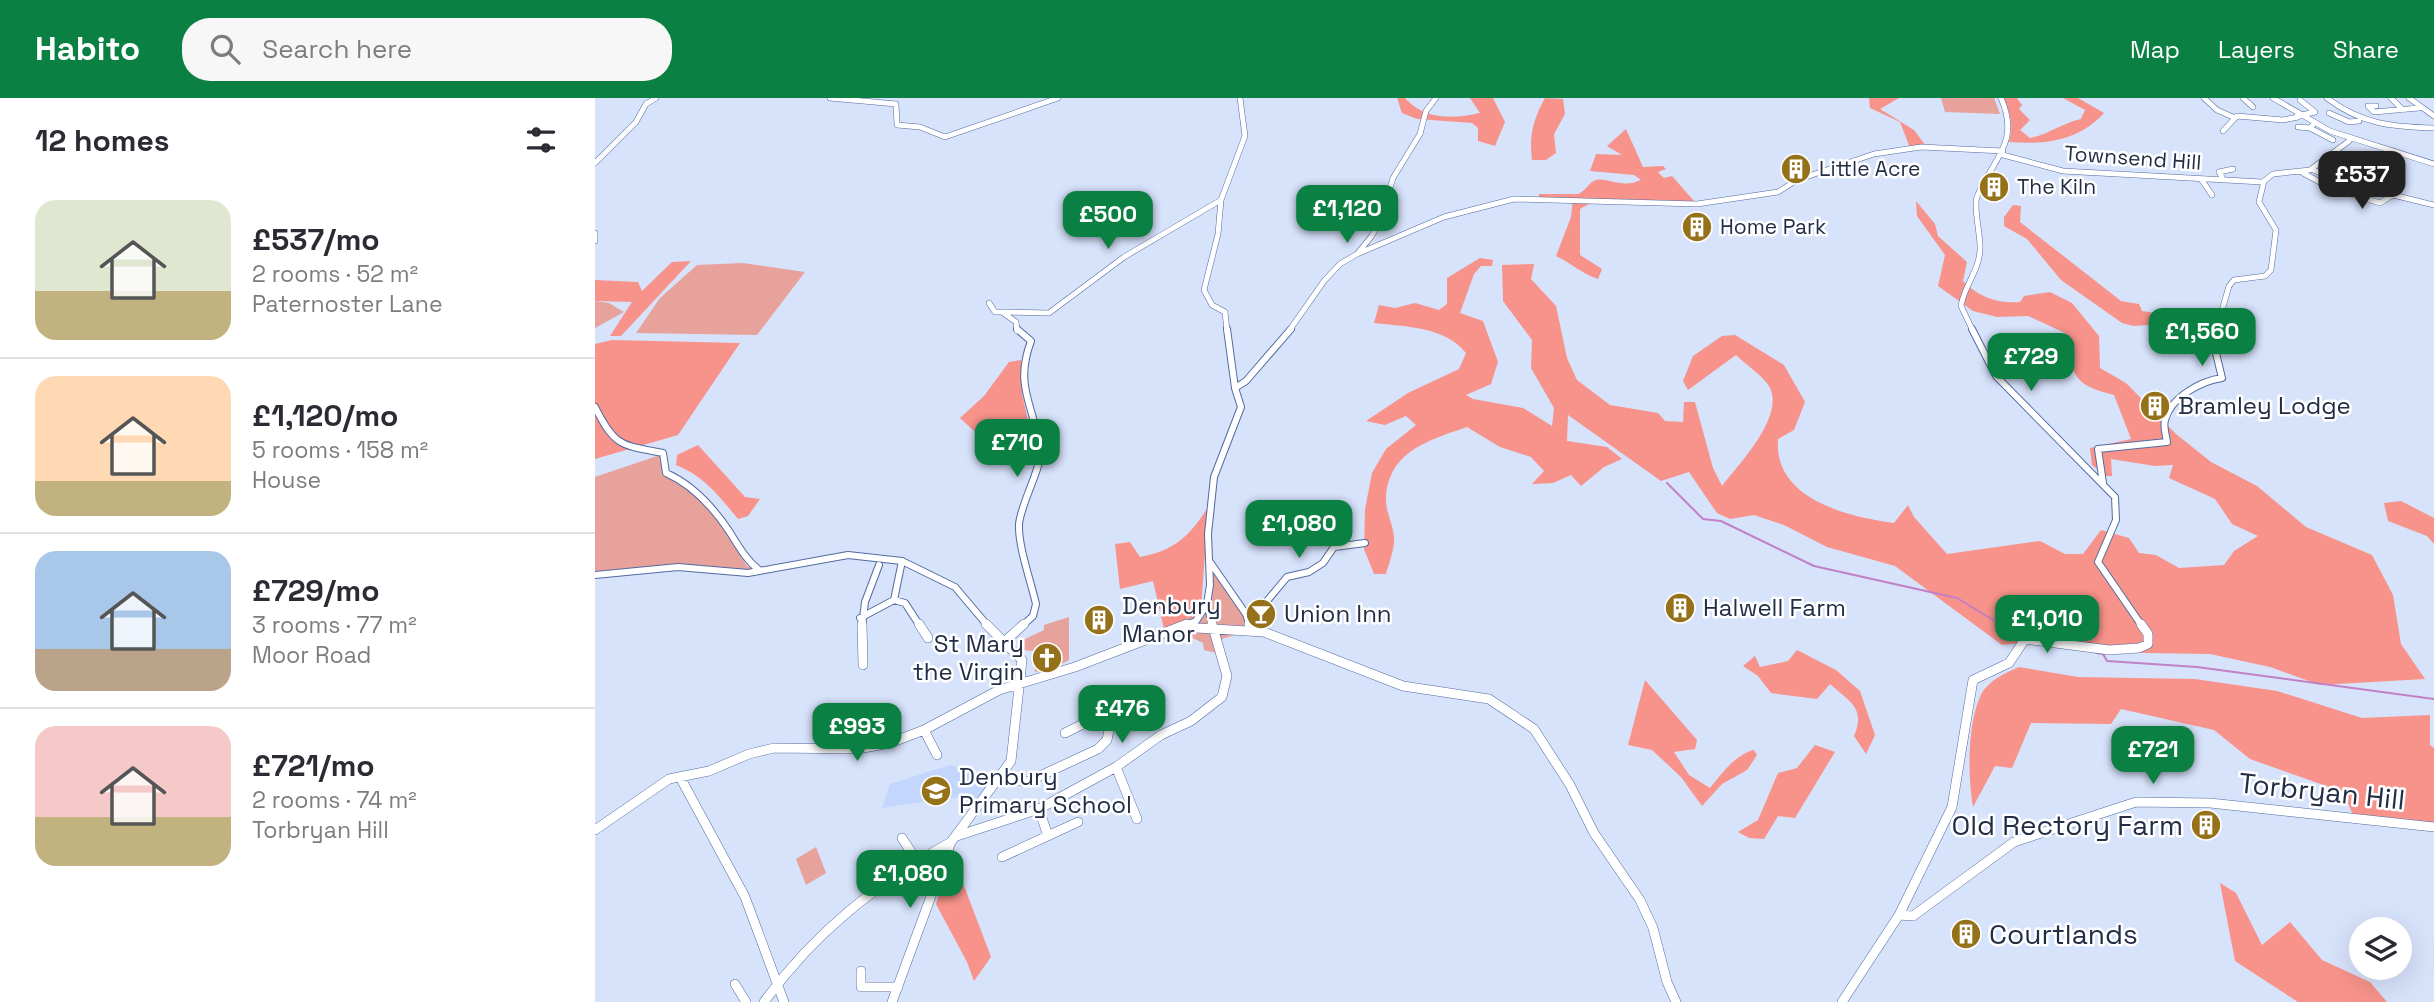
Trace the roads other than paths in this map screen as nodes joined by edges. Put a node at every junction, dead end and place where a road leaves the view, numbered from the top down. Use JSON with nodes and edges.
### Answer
{"nodes":[{"id":1,"x":656,"y":98,"type":"edge"},
{"id":2,"x":830,"y":98,"type":"edge"},
{"id":3,"x":1058,"y":98,"type":"edge"},
{"id":4,"x":1240,"y":98,"type":"edge"},
{"id":5,"x":1436,"y":98,"type":"edge"},
{"id":6,"x":2001,"y":98,"type":"edge"},
{"id":7,"x":2243,"y":98,"type":"edge"},
{"id":8,"x":2273,"y":98,"type":"edge"},
{"id":9,"x":2327,"y":98,"type":"edge"},
{"id":10,"x":2391,"y":98,"type":"edge"},
{"id":11,"x":2409,"y":98,"type":"edge"},
{"id":12,"x":2204,"y":99,"type":"edge"},
{"id":13,"x":2300,"y":100,"type":"dead end"},
{"id":14,"x":2376,"y":106,"type":"dead end"},
{"id":15,"x":2253,"y":107,"type":"dead end"},
{"id":16,"x":2419,"y":108,"type":"junction"},
{"id":17,"x":2403,"y":110,"type":"junction"},
{"id":18,"x":2329,"y":113,"type":"dead end"},
{"id":19,"x":2434,"y":116,"type":"edge"},
{"id":20,"x":2232,"y":117,"type":"junction"},
{"id":21,"x":2297,"y":117,"type":"junction"},
{"id":22,"x":2359,"y":121,"type":"junction"},
{"id":23,"x":2298,"y":127,"type":"dead end"},
{"id":24,"x":2312,"y":127,"type":"junction"},
{"id":25,"x":2392,"y":127,"type":"junction"},
{"id":26,"x":2434,"y":128,"type":"edge"},
{"id":27,"x":2223,"y":131,"type":"dead end"},
{"id":28,"x":2399,"y":134,"type":"dead end"},
{"id":29,"x":2333,"y":140,"type":"dead end"},
{"id":30,"x":2349,"y":141,"type":"junction"},
{"id":31,"x":2344,"y":146,"type":"junction"},
{"id":32,"x":2367,"y":146,"type":"junction"},
{"id":33,"x":2003,"y":153,"type":"junction"},
{"id":34,"x":2433,"y":162,"type":"edge"},
{"id":35,"x":595,"y":163,"type":"edge"},
{"id":36,"x":2233,"y":169,"type":"dead end"},
{"id":37,"x":2311,"y":169,"type":"junction"},
{"id":38,"x":2303,"y":173,"type":"junction"},
{"id":39,"x":2201,"y":179,"type":"junction"},
{"id":40,"x":2223,"y":180,"type":"junction"},
{"id":41,"x":2262,"y":182,"type":"junction"},
{"id":42,"x":2350,"y":186,"type":"dead end"},
{"id":43,"x":2212,"y":195,"type":"dead end"},
{"id":44,"x":1221,"y":200,"type":"junction"},
{"id":45,"x":2434,"y":205,"type":"edge"},
{"id":46,"x":595,"y":233,"type":"edge"},
{"id":47,"x":595,"y":241,"type":"edge"},
{"id":48,"x":1357,"y":254,"type":"junction"},
{"id":49,"x":989,"y":303,"type":"dead end"},
{"id":50,"x":998,"y":312,"type":"junction"},
{"id":51,"x":1235,"y":388,"type":"junction"},
{"id":52,"x":595,"y":407,"type":"edge"},
{"id":53,"x":2103,"y":483,"type":"junction"},
{"id":54,"x":1365,"y":543,"type":"dead end"},
{"id":55,"x":902,"y":561,"type":"junction"},
{"id":56,"x":1210,"y":562,"type":"junction"},
{"id":57,"x":879,"y":565,"type":"dead end"},
{"id":58,"x":759,"y":570,"type":"junction"},
{"id":59,"x":595,"y":575,"type":"edge"},
{"id":60,"x":894,"y":600,"type":"junction"},
{"id":61,"x":1207,"y":604,"type":"junction"},
{"id":62,"x":1247,"y":614,"type":"junction"},
{"id":63,"x":860,"y":618,"type":"junction"},
{"id":64,"x":1179,"y":627,"type":"junction"},
{"id":65,"x":1215,"y":631,"type":"junction"},
{"id":66,"x":1251,"y":631,"type":"junction"},
{"id":67,"x":928,"y":638,"type":"dead end"},
{"id":68,"x":1003,"y":643,"type":"junction"},
{"id":69,"x":863,"y":664,"type":"dead end"},
{"id":70,"x":1019,"y":682,"type":"junction"},
{"id":71,"x":924,"y":730,"type":"junction"},
{"id":72,"x":1065,"y":733,"type":"dead end"},
{"id":73,"x":937,"y":755,"type":"dead end"},
{"id":74,"x":1116,"y":767,"type":"junction"},
{"id":75,"x":680,"y":777,"type":"junction"},
{"id":76,"x":998,"y":778,"type":"junction"},
{"id":77,"x":1039,"y":809,"type":"junction"},
{"id":78,"x":1137,"y":819,"type":"dead end"},
{"id":79,"x":1078,"y":822,"type":"dead end"},
{"id":80,"x":2434,"y":827,"type":"edge"},
{"id":81,"x":595,"y":830,"type":"edge"},
{"id":82,"x":1048,"y":836,"type":"junction"},
{"id":83,"x":902,"y":838,"type":"dead end"},
{"id":84,"x":954,"y":839,"type":"junction"},
{"id":85,"x":1002,"y":857,"type":"dead end"},
{"id":86,"x":917,"y":861,"type":"junction"},
{"id":87,"x":1899,"y":915,"type":"junction"},
{"id":88,"x":861,"y":971,"type":"dead end"},
{"id":89,"x":777,"y":982,"type":"junction"},
{"id":90,"x":735,"y":984,"type":"dead end"},
{"id":91,"x":898,"y":987,"type":"junction"},
{"id":92,"x":746,"y":1002,"type":"edge"},
{"id":93,"x":764,"y":1002,"type":"edge"},
{"id":94,"x":784,"y":1002,"type":"edge"},
{"id":95,"x":892,"y":1002,"type":"edge"},
{"id":96,"x":1676,"y":1002,"type":"edge"},
{"id":97,"x":1842,"y":1002,"type":"edge"}],
"edges":[{"from":1,"to":35,"type":"street"},
{"from":2,"to":3,"type":"street"},
{"from":4,"to":44,"type":"street"},
{"from":5,"to":48,"type":"street"},
{"from":6,"to":33,"type":"street"},
{"from":7,"to":15,"type":"street"},
{"from":8,"to":21,"type":"street"},
{"from":9,"to":22,"type":"street"},
{"from":10,"to":17,"type":"street"},
{"from":11,"to":16,"type":"street"},
{"from":12,"to":20,"type":"street"},
{"from":13,"to":21,"type":"street"},
{"from":14,"to":17,"type":"street"},
{"from":16,"to":17,"type":"street"},
{"from":16,"to":19,"type":"street"},
{"from":18,"to":22,"type":"street"},
{"from":20,"to":21,"type":"street"},
{"from":20,"to":27,"type":"street"},
{"from":21,"to":24,"type":"street"},
{"from":22,"to":25,"type":"street"},
{"from":23,"to":24,"type":"street"},
{"from":24,"to":29,"type":"street"},
{"from":24,"to":30,"type":"street"},
{"from":25,"to":26,"type":"street"},
{"from":25,"to":28,"type":"street"},
{"from":30,"to":31,"type":"street"},
{"from":30,"to":32,"type":"street"},
{"from":31,"to":32,"type":"street"},
{"from":31,"to":37,"type":"street"},
{"from":32,"to":34,"type":"street"},
{"from":33,"to":39,"type":"street","name":"Townsend Hill"},
{"from":33,"to":48,"type":"street","name":"Townsend Hill"},
{"from":33,"to":53,"type":"street"},
{"from":36,"to":40,"type":"street"},
{"from":37,"to":38,"type":"street"},
{"from":37,"to":42,"type":"street"},
{"from":38,"to":41,"type":"street","name":"Townsend Hill"},
{"from":38,"to":45,"type":"street"},
{"from":39,"to":40,"type":"street","name":"Townsend Hill"},
{"from":39,"to":43,"type":"street"},
{"from":40,"to":41,"type":"street","name":"Townsend Hill"},
{"from":41,"to":53,"type":"street"},
{"from":44,"to":50,"type":"street"},
{"from":44,"to":51,"type":"street"},
{"from":46,"to":47,"type":"street"},
{"from":48,"to":51,"type":"street"},
{"from":49,"to":50,"type":"street"},
{"from":50,"to":68,"type":"street"},
{"from":51,"to":56,"type":"street"},
{"from":52,"to":58,"type":"street"},
{"from":53,"to":87,"type":"street"},
{"from":54,"to":62,"type":"street"},
{"from":55,"to":58,"type":"street"},
{"from":55,"to":60,"type":"street"},
{"from":55,"to":68,"type":"street"},
{"from":56,"to":61,"type":"street"},
{"from":56,"to":62,"type":"street"},
{"from":57,"to":63,"type":"street"},
{"from":58,"to":59,"type":"street"},
{"from":60,"to":63,"type":"street"},
{"from":60,"to":67,"type":"street"},
{"from":61,"to":64,"type":"street"},
{"from":61,"to":65,"type":"street"},
{"from":62,"to":66,"type":"street"},
{"from":63,"to":69,"type":"street"},
{"from":64,"to":65,"type":"street"},
{"from":64,"to":70,"type":"street"},
{"from":65,"to":66,"type":"street"},
{"from":65,"to":74,"type":"street"},
{"from":66,"to":96,"type":"street"},
{"from":68,"to":70,"type":"street"},
{"from":70,"to":71,"type":"street"},
{"from":70,"to":76,"type":"street"},
{"from":71,"to":73,"type":"street"},
{"from":71,"to":75,"type":"street"},
{"from":72,"to":76,"type":"street"},
{"from":74,"to":77,"type":"street"},
{"from":74,"to":78,"type":"street"},
{"from":75,"to":81,"type":"street"},
{"from":75,"to":89,"type":"street"},
{"from":76,"to":84,"type":"street"},
{"from":77,"to":82,"type":"street"},
{"from":77,"to":84,"type":"street"},
{"from":79,"to":82,"type":"street"},
{"from":80,"to":87,"type":"street","name":"Torbryan Hill"},
{"from":82,"to":85,"type":"street"},
{"from":83,"to":86,"type":"street"},
{"from":84,"to":86,"type":"street"},
{"from":84,"to":91,"type":"street"},
{"from":86,"to":89,"type":"street"},
{"from":87,"to":97,"type":"street"},
{"from":88,"to":91,"type":"street"},
{"from":89,"to":93,"type":"street"},
{"from":89,"to":94,"type":"street"},
{"from":90,"to":92,"type":"street"},
{"from":91,"to":95,"type":"street"}]}
